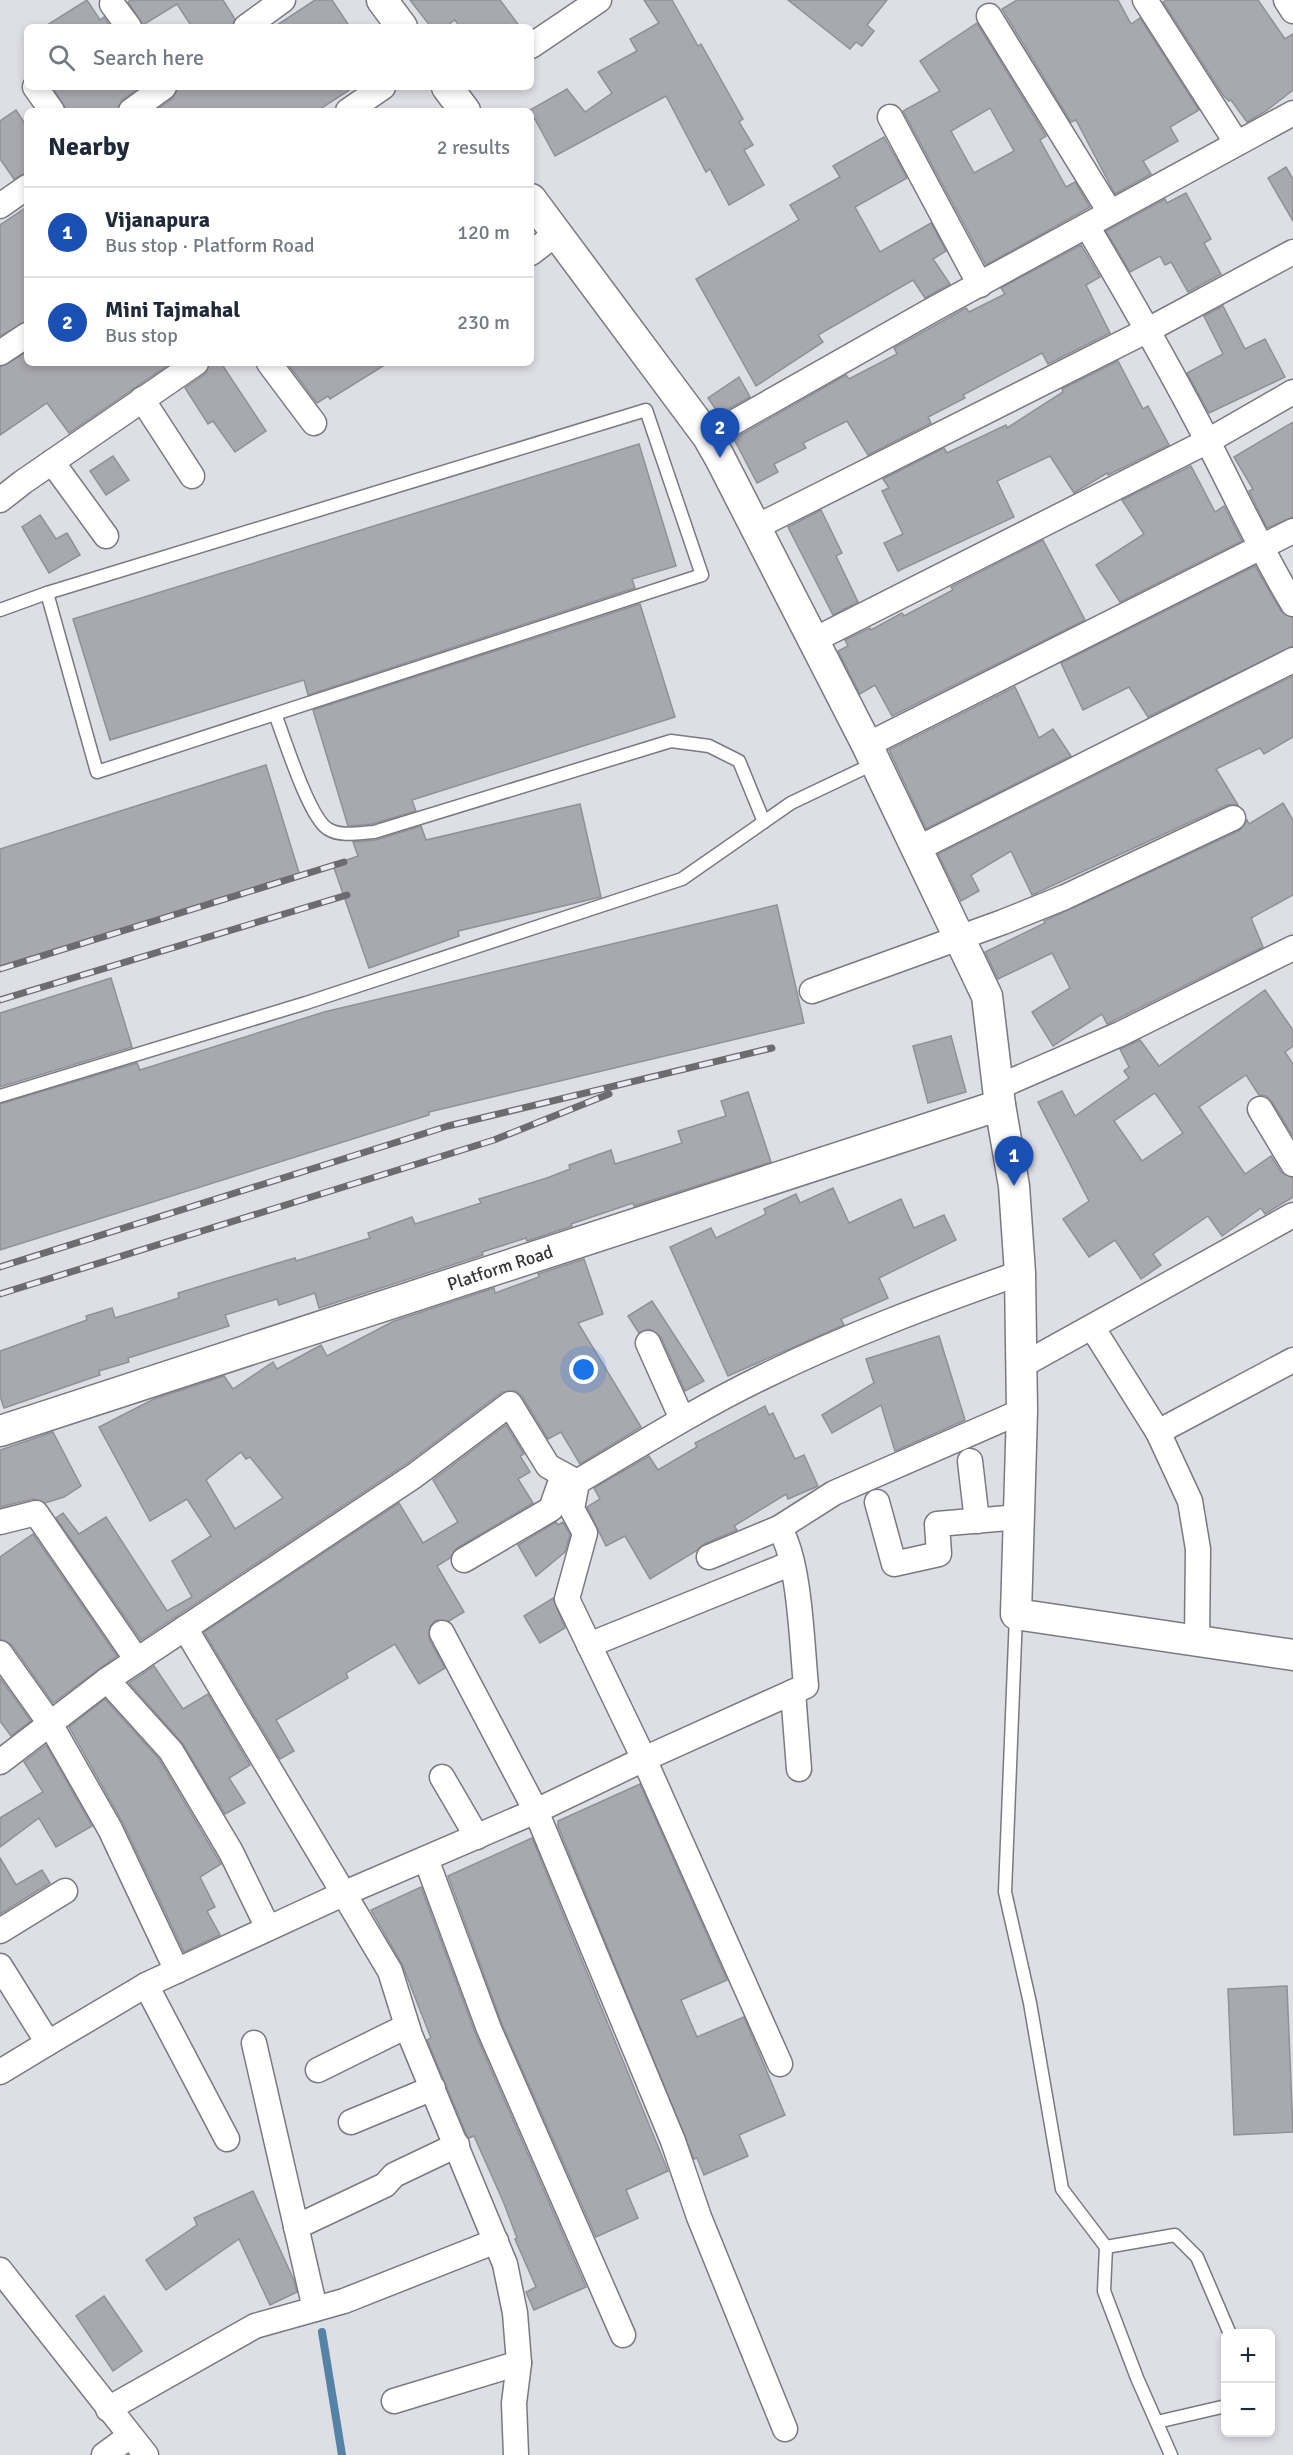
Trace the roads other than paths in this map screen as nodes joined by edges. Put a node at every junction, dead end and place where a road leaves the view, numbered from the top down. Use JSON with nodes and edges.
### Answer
{"nodes":[{"id":1,"x":599,"y":0,"type":"edge"},
{"id":2,"x":1145,"y":0,"type":"edge"},
{"id":3,"x":1286,"y":0,"type":"edge"},
{"id":4,"x":385,"y":1,"type":"edge"},
{"id":5,"x":271,"y":3,"type":"edge"},
{"id":6,"x":112,"y":4,"type":"dead end"},
{"id":7,"x":1293,"y":11,"type":"edge"},
{"id":8,"x":989,"y":16,"type":"dead end"},
{"id":9,"x":127,"y":24,"type":"edge"},
{"id":10,"x":249,"y":24,"type":"edge"},
{"id":11,"x":400,"y":24,"type":"edge"},
{"id":12,"x":534,"y":44,"type":"edge"},
{"id":13,"x":37,"y":90,"type":"edge"},
{"id":14,"x":160,"y":90,"type":"edge"},
{"id":15,"x":379,"y":90,"type":"edge"},
{"id":16,"x":50,"y":108,"type":"edge"},
{"id":17,"x":135,"y":108,"type":"edge"},
{"id":18,"x":352,"y":108,"type":"edge"},
{"id":19,"x":1293,"y":112,"type":"edge"},
{"id":20,"x":890,"y":117,"type":"dead end"},
{"id":21,"x":1236,"y":142,"type":"junction"},
{"id":22,"x":24,"y":189,"type":"edge"},
{"id":23,"x":534,"y":203,"type":"edge"},
{"id":24,"x":0,"y":206,"type":"edge"},
{"id":25,"x":1110,"y":212,"type":"junction"},
{"id":26,"x":1087,"y":226,"type":"junction"},
{"id":27,"x":557,"y":233,"type":"junction"},
{"id":28,"x":534,"y":251,"type":"edge"},
{"id":29,"x":1293,"y":252,"type":"edge"},
{"id":30,"x":980,"y":285,"type":"junction"},
{"id":31,"x":1148,"y":330,"type":"junction"},
{"id":32,"x":24,"y":336,"type":"edge"},
{"id":33,"x":0,"y":353,"type":"edge"},
{"id":34,"x":192,"y":366,"type":"edge"},
{"id":35,"x":271,"y":366,"type":"edge"},
{"id":36,"x":1293,"y":392,"type":"edge"},
{"id":37,"x":142,"y":399,"type":"junction"},
{"id":38,"x":314,"y":423,"type":"dead end"},
{"id":39,"x":708,"y":437,"type":"junction"},
{"id":40,"x":1208,"y":441,"type":"junction"},
{"id":41,"x":52,"y":462,"type":"junction"},
{"id":42,"x":192,"y":476,"type":"dead end"},
{"id":43,"x":0,"y":500,"type":"edge"},
{"id":44,"x":756,"y":527,"type":"junction"},
{"id":45,"x":1293,"y":531,"type":"edge"},
{"id":46,"x":106,"y":536,"type":"dead end"},
{"id":47,"x":1259,"y":548,"type":"junction"},
{"id":48,"x":47,"y":592,"type":"junction"},
{"id":49,"x":1293,"y":604,"type":"edge"},
{"id":50,"x":0,"y":610,"type":"edge"},
{"id":51,"x":812,"y":641,"type":"junction"},
{"id":52,"x":1293,"y":660,"type":"edge"},
{"id":53,"x":275,"y":714,"type":"junction"},
{"id":54,"x":871,"y":754,"type":"junction"},
{"id":55,"x":1233,"y":818,"type":"dead end"},
{"id":56,"x":764,"y":822,"type":"junction"},
{"id":57,"x":917,"y":849,"type":"junction"},
{"id":58,"x":960,"y":938,"type":"junction"},
{"id":59,"x":1293,"y":948,"type":"edge"},
{"id":60,"x":812,"y":991,"type":"dead end"},
{"id":61,"x":0,"y":1096,"type":"edge"},
{"id":62,"x":999,"y":1096,"type":"junction"},
{"id":63,"x":1260,"y":1109,"type":"dead end"},
{"id":64,"x":1293,"y":1164,"type":"edge"},
{"id":65,"x":1293,"y":1215,"type":"edge"},
{"id":66,"x":1020,"y":1273,"type":"junction"},
{"id":67,"x":1092,"y":1327,"type":"junction"},
{"id":68,"x":648,"y":1343,"type":"dead end"},
{"id":69,"x":1293,"y":1360,"type":"edge"},
{"id":70,"x":1021,"y":1366,"type":"junction"},
{"id":71,"x":1022,"y":1411,"type":"junction"},
{"id":72,"x":682,"y":1419,"type":"junction"},
{"id":73,"x":0,"y":1431,"type":"edge"},
{"id":74,"x":1158,"y":1432,"type":"junction"},
{"id":75,"x":970,"y":1461,"type":"dead end"},
{"id":76,"x":570,"y":1478,"type":"junction"},
{"id":77,"x":877,"y":1502,"type":"dead end"},
{"id":78,"x":1019,"y":1517,"type":"junction"},
{"id":79,"x":977,"y":1521,"type":"junction"},
{"id":80,"x":0,"y":1522,"type":"edge"},
{"id":81,"x":779,"y":1528,"type":"junction"},
{"id":82,"x":709,"y":1557,"type":"dead end"},
{"id":83,"x":464,"y":1560,"type":"dead end"},
{"id":84,"x":792,"y":1563,"type":"junction"},
{"id":85,"x":1016,"y":1614,"type":"junction"},
{"id":86,"x":184,"y":1628,"type":"junction"},
{"id":87,"x":442,"y":1633,"type":"dead end"},
{"id":88,"x":1197,"y":1641,"type":"junction"},
{"id":89,"x":589,"y":1645,"type":"junction"},
{"id":90,"x":0,"y":1653,"type":"edge"},
{"id":91,"x":1293,"y":1655,"type":"edge"},
{"id":92,"x":137,"y":1660,"type":"junction"},
{"id":93,"x":107,"y":1680,"type":"junction"},
{"id":94,"x":794,"y":1692,"type":"junction"},
{"id":95,"x":49,"y":1722,"type":"junction"},
{"id":96,"x":644,"y":1759,"type":"junction"},
{"id":97,"x":0,"y":1762,"type":"edge"},
{"id":98,"x":799,"y":1769,"type":"dead end"},
{"id":99,"x":442,"y":1777,"type":"dead end"},
{"id":100,"x":536,"y":1811,"type":"junction"},
{"id":101,"x":477,"y":1837,"type":"junction"},
{"id":102,"x":426,"y":1859,"type":"junction"},
{"id":103,"x":66,"y":1891,"type":"dead end"},
{"id":104,"x":345,"y":1893,"type":"junction"},
{"id":105,"x":268,"y":1928,"type":"junction"},
{"id":106,"x":0,"y":1931,"type":"edge"},
{"id":107,"x":0,"y":1966,"type":"edge"},
{"id":108,"x":177,"y":1971,"type":"junction"},
{"id":109,"x":146,"y":1985,"type":"junction"},
{"id":110,"x":407,"y":2026,"type":"junction"},
{"id":111,"x":48,"y":2043,"type":"junction"},
{"id":112,"x":254,"y":2043,"type":"dead end"},
{"id":113,"x":780,"y":2064,"type":"dead end"},
{"id":114,"x":318,"y":2070,"type":"dead end"},
{"id":115,"x":0,"y":2072,"type":"edge"},
{"id":116,"x":433,"y":2088,"type":"junction"},
{"id":117,"x":351,"y":2122,"type":"dead end"},
{"id":118,"x":228,"y":2139,"type":"dead end"},
{"id":119,"x":457,"y":2145,"type":"junction"},
{"id":120,"x":296,"y":2227,"type":"junction"},
{"id":121,"x":496,"y":2241,"type":"junction"},
{"id":122,"x":1106,"y":2247,"type":"junction"},
{"id":123,"x":3,"y":2281,"type":"edge"},
{"id":124,"x":315,"y":2308,"type":"junction"},
{"id":125,"x":1228,"y":2329,"type":"edge"},
{"id":126,"x":623,"y":2335,"type":"dead end"},
{"id":127,"x":519,"y":2363,"type":"junction"},
{"id":128,"x":394,"y":2401,"type":"dead end"},
{"id":129,"x":1221,"y":2407,"type":"edge"},
{"id":130,"x":108,"y":2409,"type":"junction"},
{"id":131,"x":1157,"y":2422,"type":"junction"},
{"id":132,"x":785,"y":2429,"type":"dead end"},
{"id":133,"x":130,"y":2436,"type":"junction"},
{"id":134,"x":104,"y":2455,"type":"edge"},
{"id":135,"x":146,"y":2455,"type":"edge"},
{"id":136,"x":516,"y":2455,"type":"edge"},
{"id":137,"x":1172,"y":2455,"type":"edge"}],
"edges":[{"from":1,"to":12,"type":"street"},
{"from":2,"to":21,"type":"street"},
{"from":3,"to":7,"type":"street"},
{"from":4,"to":11,"type":"street"},
{"from":5,"to":10,"type":"street"},
{"from":6,"to":9,"type":"street"},
{"from":8,"to":25,"type":"street"},
{"from":13,"to":16,"type":"street"},
{"from":14,"to":17,"type":"street"},
{"from":15,"to":18,"type":"street"},
{"from":19,"to":21,"type":"street"},
{"from":20,"to":30,"type":"street"},
{"from":21,"to":25,"type":"street"},
{"from":22,"to":24,"type":"street"},
{"from":23,"to":27,"type":"street"},
{"from":25,"to":26,"type":"street"},
{"from":26,"to":30,"type":"street"},
{"from":26,"to":31,"type":"street"},
{"from":27,"to":28,"type":"street"},
{"from":27,"to":39,"type":"street"},
{"from":29,"to":31,"type":"street"},
{"from":30,"to":39,"type":"street"},
{"from":31,"to":40,"type":"street"},
{"from":31,"to":44,"type":"street"},
{"from":32,"to":33,"type":"street"},
{"from":34,"to":37,"type":"street"},
{"from":35,"to":38,"type":"street"},
{"from":36,"to":40,"type":"street"},
{"from":37,"to":41,"type":"street"},
{"from":37,"to":42,"type":"street"},
{"from":39,"to":44,"type":"street"},
{"from":40,"to":47,"type":"street"},
{"from":40,"to":51,"type":"street"},
{"from":41,"to":43,"type":"street"},
{"from":41,"to":46,"type":"street"},
{"from":44,"to":51,"type":"street"},
{"from":45,"to":47,"type":"street"},
{"from":47,"to":49,"type":"street"},
{"from":47,"to":54,"type":"street"},
{"from":48,"to":50,"type":"lane"},
{"from":48,"to":53,"type":"lane"},
{"from":48,"to":53,"type":"lane"},
{"from":51,"to":54,"type":"street"},
{"from":52,"to":57,"type":"street"},
{"from":53,"to":56,"type":"lane"},
{"from":54,"to":56,"type":"lane"},
{"from":54,"to":57,"type":"street"},
{"from":55,"to":58,"type":"street"},
{"from":56,"to":61,"type":"lane"},
{"from":57,"to":58,"type":"street"},
{"from":58,"to":60,"type":"street"},
{"from":58,"to":62,"type":"street"},
{"from":59,"to":62,"type":"street"},
{"from":62,"to":66,"type":"street"},
{"from":62,"to":73,"type":"street","name":"Platform Road"},
{"from":63,"to":64,"type":"street"},
{"from":65,"to":67,"type":"street"},
{"from":66,"to":70,"type":"street"},
{"from":66,"to":72,"type":"street"},
{"from":67,"to":70,"type":"street"},
{"from":67,"to":74,"type":"street"},
{"from":68,"to":72,"type":"street"},
{"from":69,"to":74,"type":"street"},
{"from":70,"to":71,"type":"street"},
{"from":71,"to":78,"type":"street"},
{"from":71,"to":81,"type":"street"},
{"from":72,"to":76,"type":"street"},
{"from":74,"to":88,"type":"street"},
{"from":75,"to":79,"type":"street"},
{"from":76,"to":83,"type":"street"},
{"from":76,"to":86,"type":"street"},
{"from":76,"to":89,"type":"street"},
{"from":77,"to":79,"type":"street"},
{"from":78,"to":79,"type":"street"},
{"from":78,"to":85,"type":"street"},
{"from":80,"to":92,"type":"street"},
{"from":81,"to":82,"type":"street"},
{"from":81,"to":84,"type":"street"},
{"from":84,"to":89,"type":"street"},
{"from":84,"to":94,"type":"street"},
{"from":85,"to":88,"type":"street"},
{"from":85,"to":122,"type":"lane"},
{"from":86,"to":92,"type":"street"},
{"from":86,"to":104,"type":"street"},
{"from":87,"to":100,"type":"street"},
{"from":88,"to":91,"type":"street"},
{"from":89,"to":96,"type":"street"},
{"from":90,"to":95,"type":"street"},
{"from":92,"to":93,"type":"street"},
{"from":93,"to":95,"type":"street"},
{"from":93,"to":105,"type":"street"},
{"from":94,"to":96,"type":"street"},
{"from":94,"to":98,"type":"street"},
{"from":95,"to":97,"type":"street"},
{"from":95,"to":108,"type":"street"},
{"from":96,"to":100,"type":"street"},
{"from":96,"to":113,"type":"street"},
{"from":99,"to":101,"type":"street"},
{"from":100,"to":101,"type":"street"},
{"from":100,"to":132,"type":"street"},
{"from":101,"to":102,"type":"street"},
{"from":102,"to":104,"type":"street"},
{"from":102,"to":126,"type":"street"},
{"from":103,"to":106,"type":"street"},
{"from":104,"to":105,"type":"street"},
{"from":104,"to":110,"type":"street"},
{"from":105,"to":108,"type":"street"},
{"from":107,"to":111,"type":"street"},
{"from":108,"to":109,"type":"street"},
{"from":109,"to":111,"type":"street"},
{"from":109,"to":118,"type":"street"},
{"from":110,"to":114,"type":"street"},
{"from":110,"to":116,"type":"street"},
{"from":111,"to":115,"type":"street"},
{"from":112,"to":120,"type":"street"},
{"from":116,"to":117,"type":"street"},
{"from":116,"to":119,"type":"street"},
{"from":119,"to":120,"type":"street"},
{"from":119,"to":121,"type":"street"},
{"from":120,"to":124,"type":"street"},
{"from":121,"to":124,"type":"street"},
{"from":121,"to":127,"type":"street"},
{"from":122,"to":125,"type":"lane"},
{"from":122,"to":131,"type":"lane"},
{"from":123,"to":130,"type":"street"},
{"from":124,"to":130,"type":"street"},
{"from":127,"to":128,"type":"street"},
{"from":127,"to":136,"type":"street"},
{"from":129,"to":131,"type":"lane"},
{"from":130,"to":133,"type":"street"},
{"from":131,"to":137,"type":"lane"},
{"from":133,"to":134,"type":"street"},
{"from":133,"to":135,"type":"street"}]}
